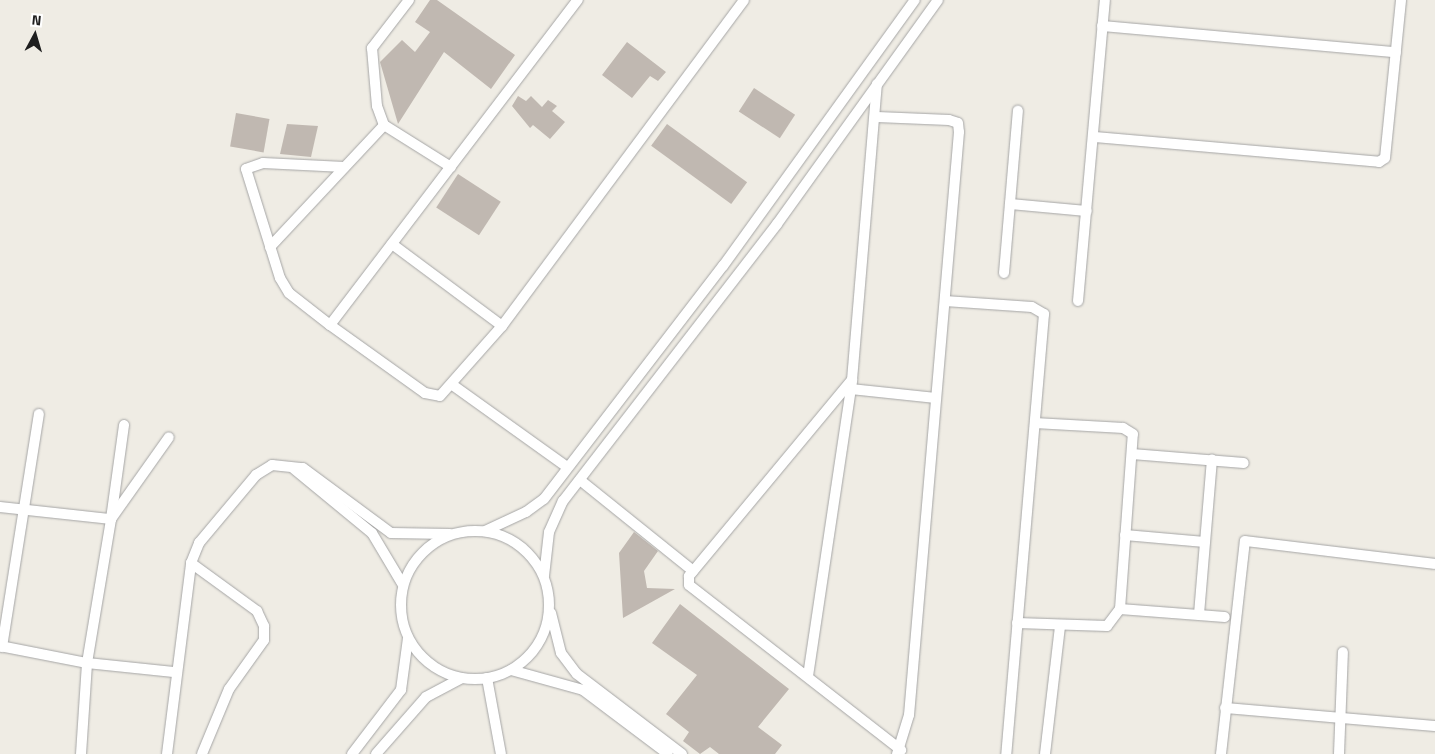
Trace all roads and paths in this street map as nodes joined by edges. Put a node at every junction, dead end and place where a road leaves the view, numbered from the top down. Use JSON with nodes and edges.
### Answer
{"nodes":[{"id":1,"x":409,"y":0,"type":"edge"},
{"id":2,"x":578,"y":0,"type":"edge"},
{"id":3,"x":744,"y":0,"type":"edge"},
{"id":4,"x":906,"y":0,"type":"edge"},
{"id":5,"x":915,"y":0,"type":"edge"},
{"id":6,"x":938,"y":0,"type":"edge"},
{"id":7,"x":1105,"y":0,"type":"edge"},
{"id":8,"x":1401,"y":0,"type":"edge"},
{"id":9,"x":901,"y":22,"type":"junction"},
{"id":10,"x":1102,"y":26,"type":"junction"},
{"id":11,"x":920,"y":29,"type":"junction"},
{"id":12,"x":1396,"y":52,"type":"junction"},
{"id":13,"x":877,"y":84,"type":"junction"},
{"id":14,"x":1018,"y":111,"type":"dead end"},
{"id":15,"x":877,"y":117,"type":"junction"},
{"id":16,"x":384,"y":125,"type":"junction"},
{"id":17,"x":1095,"y":137,"type":"junction"},
{"id":18,"x":344,"y":167,"type":"junction"},
{"id":19,"x":450,"y":167,"type":"junction"},
{"id":20,"x":1010,"y":204,"type":"junction"},
{"id":21,"x":1087,"y":210,"type":"junction"},
{"id":22,"x":392,"y":244,"type":"junction"},
{"id":23,"x":270,"y":247,"type":"junction"},
{"id":24,"x":1004,"y":274,"type":"dead end"},
{"id":25,"x":944,"y":301,"type":"junction"},
{"id":26,"x":1078,"y":301,"type":"dead end"},
{"id":27,"x":330,"y":325,"type":"junction"},
{"id":28,"x":502,"y":326,"type":"junction"},
{"id":29,"x":852,"y":384,"type":"junction"},
{"id":30,"x":454,"y":386,"type":"junction"},
{"id":31,"x":936,"y":398,"type":"junction"},
{"id":32,"x":39,"y":414,"type":"dead end"},
{"id":33,"x":124,"y":424,"type":"dead end"},
{"id":34,"x":1035,"y":424,"type":"junction"},
{"id":35,"x":169,"y":438,"type":"dead end"},
{"id":36,"x":1132,"y":454,"type":"junction"},
{"id":37,"x":1212,"y":460,"type":"junction"},
{"id":38,"x":1244,"y":463,"type":"dead end"},
{"id":39,"x":567,"y":467,"type":"junction"},
{"id":40,"x":294,"y":469,"type":"junction"},
{"id":41,"x":580,"y":480,"type":"junction"},
{"id":42,"x":0,"y":507,"type":"edge"},
{"id":43,"x":27,"y":510,"type":"junction"},
{"id":44,"x":111,"y":519,"type":"junction"},
{"id":45,"x":485,"y":531,"type":"junction"},
{"id":46,"x":450,"y":534,"type":"junction"},
{"id":47,"x":1125,"y":535,"type":"junction"},
{"id":48,"x":1205,"y":542,"type":"junction"},
{"id":49,"x":190,"y":563,"type":"junction"},
{"id":50,"x":1435,"y":564,"type":"edge"},
{"id":51,"x":693,"y":571,"type":"junction"},
{"id":52,"x":544,"y":576,"type":"junction"},
{"id":53,"x":403,"y":585,"type":"junction"},
{"id":54,"x":550,"y":608,"type":"junction"},
{"id":55,"x":1120,"y":609,"type":"junction"},
{"id":56,"x":1199,"y":614,"type":"junction"},
{"id":57,"x":1225,"y":617,"type":"dead end"},
{"id":58,"x":1017,"y":623,"type":"junction"},
{"id":59,"x":1060,"y":626,"type":"junction"},
{"id":60,"x":408,"y":637,"type":"junction"},
{"id":61,"x":1,"y":646,"type":"edge"},
{"id":62,"x":1344,"y":652,"type":"dead end"},
{"id":63,"x":87,"y":663,"type":"junction"},
{"id":64,"x":511,"y":670,"type":"junction"},
{"id":65,"x":174,"y":672,"type":"junction"},
{"id":66,"x":808,"y":676,"type":"junction"},
{"id":67,"x":461,"y":678,"type":"junction"},
{"id":68,"x":487,"y":678,"type":"junction"},
{"id":69,"x":1225,"y":708,"type":"junction"},
{"id":70,"x":1341,"y":718,"type":"junction"},
{"id":71,"x":1435,"y":726,"type":"edge"},
{"id":72,"x":899,"y":752,"type":"edge"},
{"id":73,"x":81,"y":754,"type":"edge"},
{"id":74,"x":167,"y":754,"type":"edge"},
{"id":75,"x":202,"y":754,"type":"edge"},
{"id":76,"x":352,"y":754,"type":"edge"},
{"id":77,"x":376,"y":754,"type":"edge"},
{"id":78,"x":501,"y":754,"type":"edge"},
{"id":79,"x":668,"y":754,"type":"edge"},
{"id":80,"x":682,"y":754,"type":"edge"},
{"id":81,"x":1006,"y":754,"type":"edge"},
{"id":82,"x":1045,"y":754,"type":"edge"},
{"id":83,"x":1221,"y":754,"type":"edge"},
{"id":84,"x":1339,"y":754,"type":"edge"}],
"edges":[{"from":1,"to":16,"type":"street"},
{"from":2,"to":19,"type":"street"},
{"from":3,"to":28,"type":"street"},
{"from":4,"to":9,"type":"street"},
{"from":5,"to":9,"type":"street"},
{"from":6,"to":11,"type":"street"},
{"from":7,"to":10,"type":"street"},
{"from":8,"to":12,"type":"street"},
{"from":9,"to":11,"type":"street"},
{"from":9,"to":39,"type":"street"},
{"from":10,"to":12,"type":"street"},
{"from":10,"to":17,"type":"street"},
{"from":11,"to":13,"type":"street"},
{"from":12,"to":17,"type":"street"},
{"from":13,"to":15,"type":"street"},
{"from":13,"to":41,"type":"street"},
{"from":14,"to":20,"type":"street"},
{"from":15,"to":25,"type":"street"},
{"from":15,"to":29,"type":"street"},
{"from":16,"to":18,"type":"street"},
{"from":16,"to":19,"type":"street"},
{"from":17,"to":21,"type":"street"},
{"from":18,"to":23,"type":"street"},
{"from":18,"to":23,"type":"street"},
{"from":19,"to":22,"type":"street"},
{"from":20,"to":21,"type":"street"},
{"from":20,"to":24,"type":"street"},
{"from":21,"to":26,"type":"street"},
{"from":22,"to":27,"type":"street"},
{"from":22,"to":28,"type":"street"},
{"from":23,"to":27,"type":"street"},
{"from":25,"to":31,"type":"street"},
{"from":25,"to":34,"type":"street"},
{"from":27,"to":30,"type":"street"},
{"from":28,"to":30,"type":"street"},
{"from":29,"to":31,"type":"street"},
{"from":29,"to":51,"type":"street"},
{"from":29,"to":66,"type":"street"},
{"from":30,"to":39,"type":"street"},
{"from":31,"to":72,"type":"street"},
{"from":32,"to":43,"type":"street"},
{"from":33,"to":44,"type":"street"},
{"from":34,"to":36,"type":"street"},
{"from":34,"to":58,"type":"street"},
{"from":35,"to":44,"type":"street"},
{"from":36,"to":37,"type":"street"},
{"from":36,"to":47,"type":"street"},
{"from":37,"to":38,"type":"street"},
{"from":37,"to":48,"type":"street"},
{"from":39,"to":45,"type":"street"},
{"from":40,"to":46,"type":"street"},
{"from":40,"to":49,"type":"street"},
{"from":40,"to":53,"type":"street"},
{"from":41,"to":51,"type":"street"},
{"from":41,"to":52,"type":"street"},
{"from":42,"to":43,"type":"street"},
{"from":43,"to":44,"type":"street"},
{"from":43,"to":61,"type":"street"},
{"from":44,"to":63,"type":"street"},
{"from":45,"to":46,"type":"street"},
{"from":45,"to":52,"type":"street"},
{"from":46,"to":53,"type":"street"},
{"from":47,"to":48,"type":"street"},
{"from":47,"to":55,"type":"street"},
{"from":48,"to":56,"type":"street"},
{"from":49,"to":65,"type":"street"},
{"from":49,"to":75,"type":"street"},
{"from":50,"to":69,"type":"street"},
{"from":51,"to":66,"type":"street"},
{"from":52,"to":54,"type":"street"},
{"from":53,"to":60,"type":"street"},
{"from":54,"to":64,"type":"street"},
{"from":54,"to":80,"type":"street"},
{"from":55,"to":56,"type":"street"},
{"from":55,"to":59,"type":"street"},
{"from":56,"to":57,"type":"street"},
{"from":58,"to":59,"type":"street"},
{"from":58,"to":81,"type":"street"},
{"from":59,"to":82,"type":"street"},
{"from":60,"to":67,"type":"street"},
{"from":60,"to":76,"type":"street"},
{"from":61,"to":63,"type":"street"},
{"from":62,"to":70,"type":"street"},
{"from":63,"to":65,"type":"street"},
{"from":63,"to":73,"type":"street"},
{"from":64,"to":68,"type":"street"},
{"from":64,"to":79,"type":"street"},
{"from":65,"to":74,"type":"street"},
{"from":66,"to":72,"type":"street"},
{"from":67,"to":68,"type":"street"},
{"from":67,"to":77,"type":"street"},
{"from":68,"to":78,"type":"street"},
{"from":69,"to":70,"type":"street"},
{"from":69,"to":83,"type":"street"},
{"from":70,"to":71,"type":"street"},
{"from":70,"to":84,"type":"street"}]}
